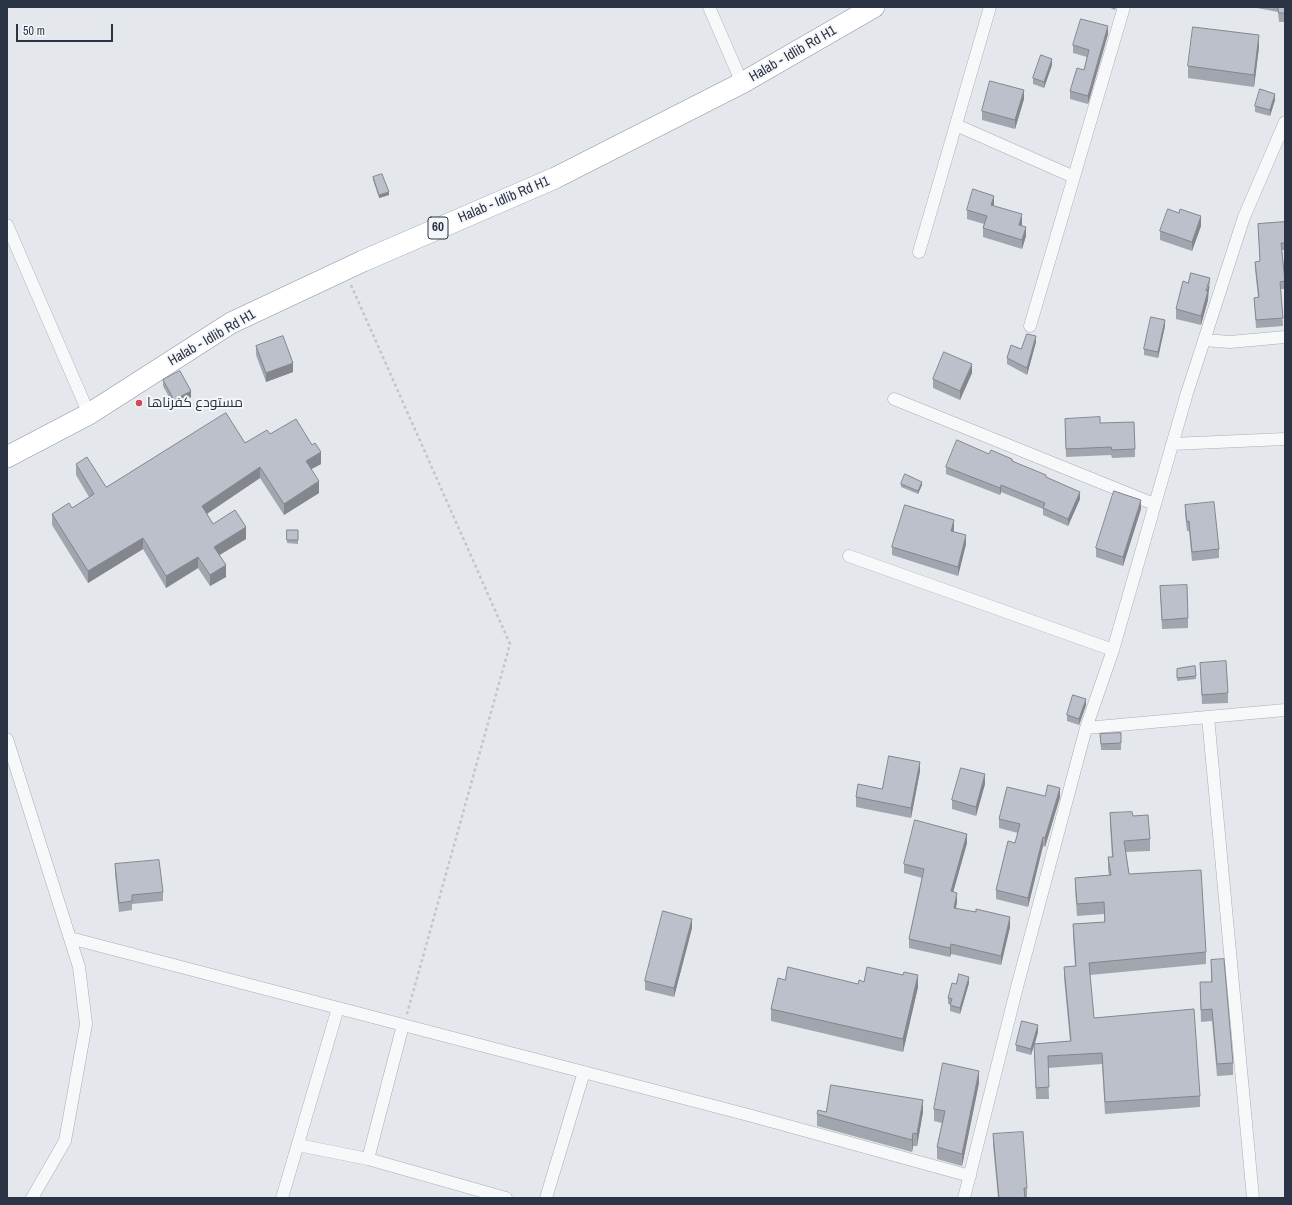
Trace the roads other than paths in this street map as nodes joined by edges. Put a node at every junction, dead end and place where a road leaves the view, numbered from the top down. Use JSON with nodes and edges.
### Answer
{"nodes":[{"id":1,"x":709,"y":7,"type":"edge"},
{"id":2,"x":874,"y":7,"type":"edge"},
{"id":3,"x":990,"y":7,"type":"edge"},
{"id":4,"x":1124,"y":7,"type":"edge"},
{"id":5,"x":742,"y":83,"type":"junction"},
{"id":6,"x":1285,"y":122,"type":"edge"},
{"id":7,"x":956,"y":125,"type":"junction"},
{"id":8,"x":1074,"y":177,"type":"junction"},
{"id":9,"x":7,"y":225,"type":"edge"},
{"id":10,"x":919,"y":252,"type":"dead end"},
{"id":11,"x":1030,"y":326,"type":"dead end"},
{"id":12,"x":1285,"y":337,"type":"edge"},
{"id":13,"x":1204,"y":340,"type":"junction"},
{"id":14,"x":894,"y":399,"type":"dead end"},
{"id":15,"x":88,"y":414,"type":"junction"},
{"id":16,"x":1285,"y":439,"type":"edge"},
{"id":17,"x":1172,"y":444,"type":"junction"},
{"id":18,"x":7,"y":457,"type":"edge"},
{"id":19,"x":1154,"y":504,"type":"junction"},
{"id":20,"x":849,"y":556,"type":"dead end"},
{"id":21,"x":1113,"y":650,"type":"junction"},
{"id":22,"x":1285,"y":710,"type":"edge"},
{"id":23,"x":1208,"y":717,"type":"junction"},
{"id":24,"x":1086,"y":728,"type":"junction"},
{"id":25,"x":7,"y":739,"type":"edge"},
{"id":26,"x":70,"y":938,"type":"junction"},
{"id":27,"x":338,"y":1008,"type":"junction"},
{"id":28,"x":403,"y":1026,"type":"junction"},
{"id":29,"x":584,"y":1072,"type":"junction"},
{"id":30,"x":298,"y":1145,"type":"junction"},
{"id":31,"x":368,"y":1159,"type":"junction"},
{"id":32,"x":970,"y":1176,"type":"junction"},
{"id":33,"x":32,"y":1198,"type":"edge"},
{"id":34,"x":282,"y":1198,"type":"edge"},
{"id":35,"x":506,"y":1198,"type":"edge"},
{"id":36,"x":546,"y":1198,"type":"edge"},
{"id":37,"x":964,"y":1198,"type":"edge"},
{"id":38,"x":1253,"y":1198,"type":"edge"}],
"edges":[{"from":1,"to":5,"type":"street"},
{"from":2,"to":5,"type":"highway","name":"Halab - Idlib Rd H1","number":"60"},
{"from":3,"to":7,"type":"street"},
{"from":4,"to":8,"type":"street"},
{"from":5,"to":15,"type":"highway","name":"Halab - Idlib Rd H1","number":"60"},
{"from":6,"to":13,"type":"street"},
{"from":7,"to":8,"type":"street"},
{"from":7,"to":10,"type":"street"},
{"from":8,"to":11,"type":"street"},
{"from":9,"to":15,"type":"street"},
{"from":12,"to":13,"type":"street"},
{"from":13,"to":17,"type":"street"},
{"from":14,"to":19,"type":"street"},
{"from":15,"to":18,"type":"highway","name":"Halab - Idlib Rd H1","number":"60"},
{"from":16,"to":17,"type":"street"},
{"from":17,"to":19,"type":"street"},
{"from":19,"to":21,"type":"street"},
{"from":20,"to":21,"type":"street"},
{"from":21,"to":24,"type":"street"},
{"from":22,"to":23,"type":"street"},
{"from":23,"to":24,"type":"street"},
{"from":23,"to":38,"type":"street"},
{"from":24,"to":32,"type":"street"},
{"from":25,"to":26,"type":"street"},
{"from":26,"to":27,"type":"street"},
{"from":26,"to":33,"type":"street"},
{"from":27,"to":28,"type":"street"},
{"from":27,"to":30,"type":"street"},
{"from":28,"to":29,"type":"street"},
{"from":28,"to":31,"type":"street"},
{"from":29,"to":32,"type":"street"},
{"from":29,"to":36,"type":"street"},
{"from":30,"to":31,"type":"street"},
{"from":30,"to":34,"type":"street"},
{"from":31,"to":35,"type":"street"},
{"from":32,"to":37,"type":"street"}]}
